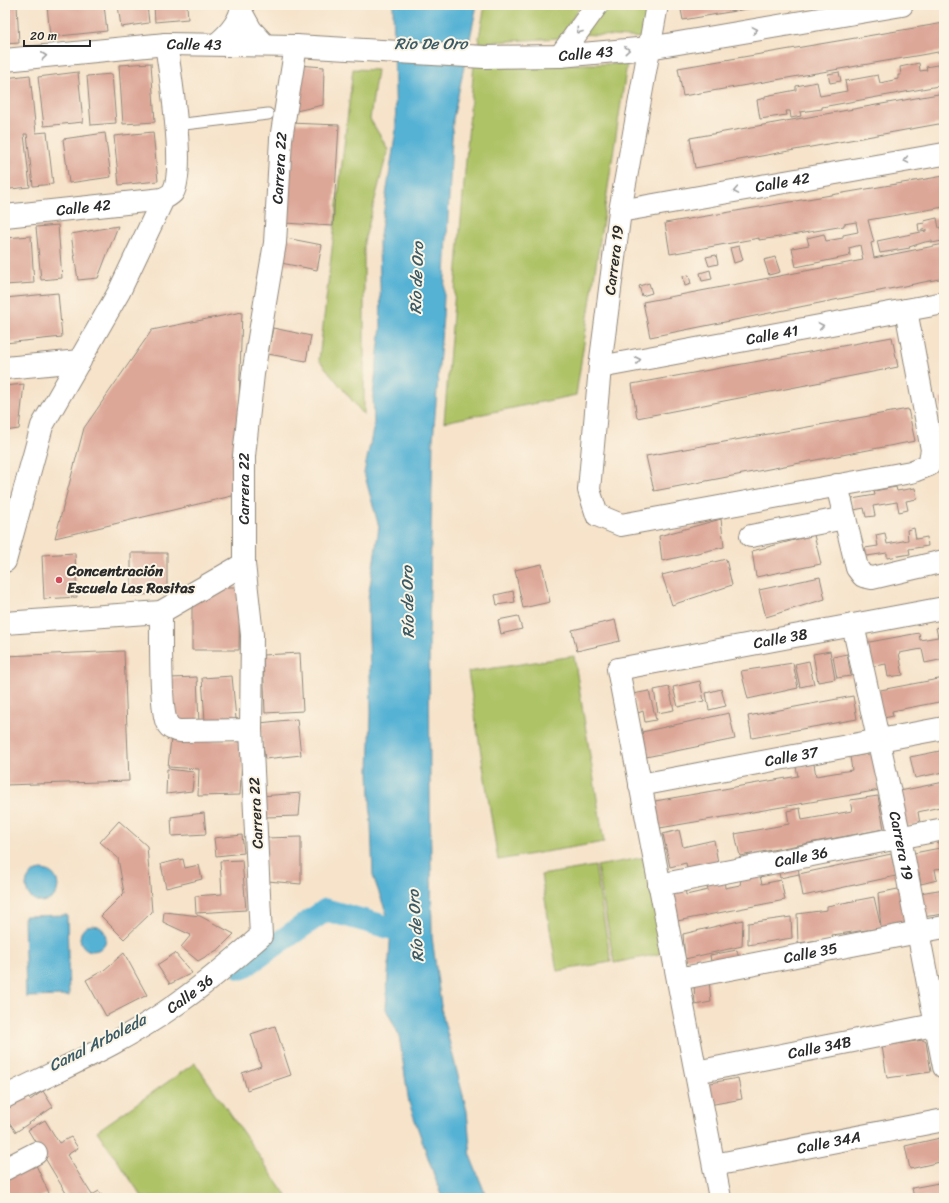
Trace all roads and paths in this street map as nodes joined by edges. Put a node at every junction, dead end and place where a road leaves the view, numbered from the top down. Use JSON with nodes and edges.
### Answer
{"nodes":[{"id":1,"x":597,"y":5,"type":"edge"},
{"id":2,"x":657,"y":5,"type":"edge"},
{"id":3,"x":902,"y":5,"type":"edge"},
{"id":4,"x":242,"y":8,"type":"edge"},
{"id":5,"x":166,"y":44,"type":"junction"},
{"id":6,"x":217,"y":44,"type":"junction"},
{"id":7,"x":265,"y":44,"type":"junction"},
{"id":8,"x":296,"y":46,"type":"junction"},
{"id":9,"x":649,"y":48,"type":"junction"},
{"id":10,"x":560,"y":56,"type":"junction"},
{"id":11,"x":5,"y":60,"type":"edge"},
{"id":12,"x":268,"y":114,"type":"dead end"},
{"id":13,"x":176,"y":125,"type":"junction"},
{"id":14,"x":944,"y":154,"type":"edge"},
{"id":15,"x":163,"y":199,"type":"junction"},
{"id":16,"x":620,"y":211,"type":"junction"},
{"id":17,"x":5,"y":216,"type":"edge"},
{"id":18,"x":944,"y":303,"type":"edge"},
{"id":19,"x":906,"y":310,"type":"junction"},
{"id":20,"x":80,"y":361,"type":"junction"},
{"id":21,"x":600,"y":367,"type":"junction"},
{"id":22,"x":5,"y":368,"type":"edge"},
{"id":23,"x":837,"y":486,"type":"junction"},
{"id":24,"x":845,"y":518,"type":"junction"},
{"id":25,"x":9,"y":535,"type":"edge"},
{"id":26,"x":751,"y":536,"type":"dead end"},
{"id":27,"x":5,"y":561,"type":"edge"},
{"id":28,"x":944,"y":561,"type":"edge"},
{"id":29,"x":244,"y":564,"type":"junction"},
{"id":30,"x":944,"y":608,"type":"edge"},
{"id":31,"x":161,"y":612,"type":"junction"},
{"id":32,"x":5,"y":623,"type":"edge"},
{"id":33,"x":853,"y":625,"type":"junction"},
{"id":34,"x":944,"y":728,"type":"edge"},
{"id":35,"x":251,"y":730,"type":"junction"},
{"id":36,"x":877,"y":741,"type":"junction"},
{"id":37,"x":640,"y":785,"type":"junction"},
{"id":38,"x":944,"y":829,"type":"edge"},
{"id":39,"x":900,"y":838,"type":"junction"},
{"id":40,"x":659,"y":885,"type":"junction"},
{"id":41,"x":944,"y":927,"type":"edge"},
{"id":42,"x":918,"y":932,"type":"junction"},
{"id":43,"x":261,"y":936,"type":"joint"},
{"id":44,"x":678,"y":979,"type":"junction"},
{"id":45,"x":940,"y":1024,"type":"edge"},
{"id":46,"x":944,"y":1067,"type":"edge"},
{"id":47,"x":696,"y":1072,"type":"junction"},
{"id":48,"x":5,"y":1097,"type":"edge"},
{"id":49,"x":944,"y":1120,"type":"edge"},
{"id":50,"x":36,"y":1153,"type":"dead end"},
{"id":51,"x":714,"y":1165,"type":"junction"},
{"id":52,"x":5,"y":1169,"type":"edge"},
{"id":53,"x":720,"y":1198,"type":"edge"}],
"edges":[{"from":1,"to":10,"type":"street","one_way":true},
{"from":2,"to":9,"type":"street","name":"Carrera 19"},
{"from":9,"to":3,"type":"street","name":"Calle 43","one_way":true},
{"from":4,"to":6,"type":"street"},
{"from":4,"to":7,"type":"street"},
{"from":5,"to":6,"type":"street","name":"Calle 43"},
{"from":11,"to":5,"type":"street","name":"Calle 43","one_way":true},
{"from":5,"to":13,"type":"street"},
{"from":6,"to":7,"type":"street","name":"Calle 43"},
{"from":7,"to":8,"type":"street","name":"Calle 43"},
{"from":8,"to":10,"type":"street","name":"Calle 43"},
{"from":8,"to":29,"type":"street","name":"Carrera 22"},
{"from":10,"to":9,"type":"street","name":"Calle 43","one_way":true},
{"from":9,"to":16,"type":"street","name":"Carrera 19"},
{"from":12,"to":13,"type":"lane"},
{"from":13,"to":15,"type":"street"},
{"from":14,"to":16,"type":"street","name":"Calle 42","one_way":true},
{"from":15,"to":17,"type":"street","name":"Calle 42"},
{"from":15,"to":20,"type":"street"},
{"from":16,"to":21,"type":"street","name":"Carrera 19"},
{"from":18,"to":19,"type":"street","name":"Calle 41"},
{"from":21,"to":19,"type":"street","name":"Calle 41","one_way":true},
{"from":19,"to":23,"type":"street"},
{"from":20,"to":22,"type":"street"},
{"from":20,"to":25,"type":"street"},
{"from":21,"to":23,"type":"street","name":"Carrera 19"},
{"from":23,"to":24,"type":"street"},
{"from":24,"to":26,"type":"street"},
{"from":24,"to":28,"type":"street"},
{"from":25,"to":27,"type":"street"},
{"from":29,"to":31,"type":"street"},
{"from":29,"to":35,"type":"street","name":"Carrera 22"},
{"from":30,"to":33,"type":"street","name":"Calle 38"},
{"from":31,"to":32,"type":"street"},
{"from":31,"to":35,"type":"street"},
{"from":33,"to":36,"type":"street","name":"Carrera 19"},
{"from":33,"to":37,"type":"street","name":"Calle 38"},
{"from":34,"to":36,"type":"street","name":"Calle 37"},
{"from":35,"to":43,"type":"street","name":"Carrera 22"},
{"from":36,"to":37,"type":"street","name":"Calle 37"},
{"from":36,"to":39,"type":"street","name":"Carrera 19"},
{"from":37,"to":40,"type":"street"},
{"from":38,"to":39,"type":"street","name":"Calle 36"},
{"from":39,"to":40,"type":"street","name":"Calle 36"},
{"from":39,"to":42,"type":"street","name":"Carrera 19"},
{"from":40,"to":44,"type":"street"},
{"from":41,"to":42,"type":"street","name":"Calle 35"},
{"from":42,"to":44,"type":"street","name":"Calle 35"},
{"from":42,"to":45,"type":"street","name":"Carrera 19"},
{"from":43,"to":48,"type":"street","name":"Calle 36"},
{"from":44,"to":47,"type":"street"},
{"from":45,"to":46,"type":"street","name":"Carrera 19"},
{"from":45,"to":47,"type":"street","name":"Calle 34B"},
{"from":47,"to":51,"type":"street"},
{"from":49,"to":51,"type":"street","name":"Calle 34A"},
{"from":50,"to":52,"type":"street"},
{"from":51,"to":53,"type":"street"}]}
